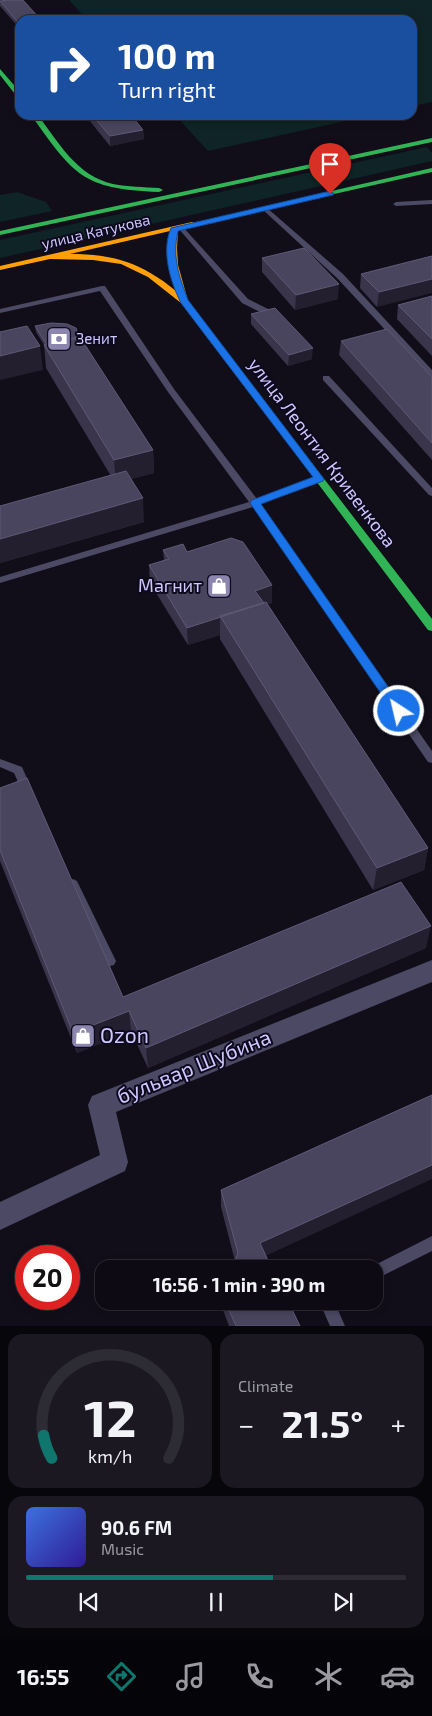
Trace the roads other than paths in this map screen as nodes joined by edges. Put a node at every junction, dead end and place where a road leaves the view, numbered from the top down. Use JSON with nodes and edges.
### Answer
{"nodes":[{"id":1,"x":0,"y":71,"type":"edge"},
{"id":2,"x":15,"y":90,"type":"edge"},
{"id":3,"x":38,"y":120,"type":"edge"},
{"id":4,"x":432,"y":140,"type":"edge"},
{"id":5,"x":66,"y":155,"type":"junction"},
{"id":6,"x":432,"y":170,"type":"edge"},
{"id":7,"x":80,"y":184,"type":"dead end"},
{"id":8,"x":220,"y":186,"type":"junction"},
{"id":9,"x":87,"y":201,"type":"dead end"},
{"id":10,"x":432,"y":202,"type":"edge"},
{"id":11,"x":396,"y":204,"type":"dead end"},
{"id":12,"x":264,"y":208,"type":"junction"},
{"id":13,"x":81,"y":215,"type":"junction"},
{"id":14,"x":177,"y":229,"type":"junction"},
{"id":15,"x":0,"y":233,"type":"edge"},
{"id":16,"x":51,"y":257,"type":"junction"},
{"id":17,"x":0,"y":268,"type":"edge"},
{"id":18,"x":184,"y":301,"type":"junction"},
{"id":19,"x":0,"y":311,"type":"edge"},
{"id":20,"x":286,"y":325,"type":"edge"},
{"id":21,"x":432,"y":375,"type":"edge"},
{"id":22,"x":326,"y":378,"type":"dead end"},
{"id":23,"x":319,"y":479,"type":"junction"},
{"id":24,"x":432,"y":493,"type":"edge"},
{"id":25,"x":255,"y":503,"type":"junction"},
{"id":26,"x":0,"y":580,"type":"edge"},
{"id":27,"x":432,"y":627,"type":"edge"},
{"id":28,"x":432,"y":759,"type":"edge"},
{"id":29,"x":0,"y":763,"type":"edge"},
{"id":30,"x":35,"y":805,"type":"edge"},
{"id":31,"x":68,"y":874,"type":"edge"},
{"id":32,"x":110,"y":962,"type":"edge"},
{"id":33,"x":432,"y":970,"type":"edge"},
{"id":34,"x":0,"y":1216,"type":"edge"},
{"id":35,"x":432,"y":1243,"type":"edge"},
{"id":36,"x":383,"y":1268,"type":"edge"},
{"id":37,"x":330,"y":1310,"type":"edge"},
{"id":38,"x":338,"y":1326,"type":"edge"}],
"edges":[{"from":1,"to":2,"type":"main road"},
{"from":3,"to":5,"type":"main road"},
{"from":4,"to":8,"type":"main road","name":"улица Катукова"},
{"from":5,"to":7,"type":"main road"},
{"from":5,"to":8,"type":"main road"},
{"from":6,"to":12,"type":"main road","name":"улица Катукова"},
{"from":8,"to":13,"type":"main road","name":"улица Катукова"},
{"from":9,"to":13,"type":"main road"},
{"from":10,"to":11,"type":"lane"},
{"from":12,"to":14,"type":"main road","name":"улица Катукова"},
{"from":12,"to":21,"type":"lane"},
{"from":13,"to":15,"type":"main road","name":"улица Катукова"},
{"from":14,"to":16,"type":"main road","name":"улица Катукова"},
{"from":14,"to":18,"type":"main road"},
{"from":14,"to":20,"type":"lane"},
{"from":16,"to":17,"type":"main road","name":"улица Катукова"},
{"from":16,"to":18,"type":"main road"},
{"from":18,"to":23,"type":"main road","name":"улица Леонтия Кривенкова"},
{"from":19,"to":25,"type":"lane"},
{"from":22,"to":24,"type":"lane"},
{"from":23,"to":25,"type":"lane"},
{"from":23,"to":27,"type":"main road","name":"улица Леонтия Кривенкова"},
{"from":25,"to":26,"type":"lane"},
{"from":25,"to":28,"type":"lane"},
{"from":29,"to":30,"type":"lane"},
{"from":31,"to":32,"type":"lane"},
{"from":33,"to":34,"type":"street","name":"бульвар Шубина"},
{"from":35,"to":36,"type":"lane"},
{"from":37,"to":38,"type":"lane"}]}
